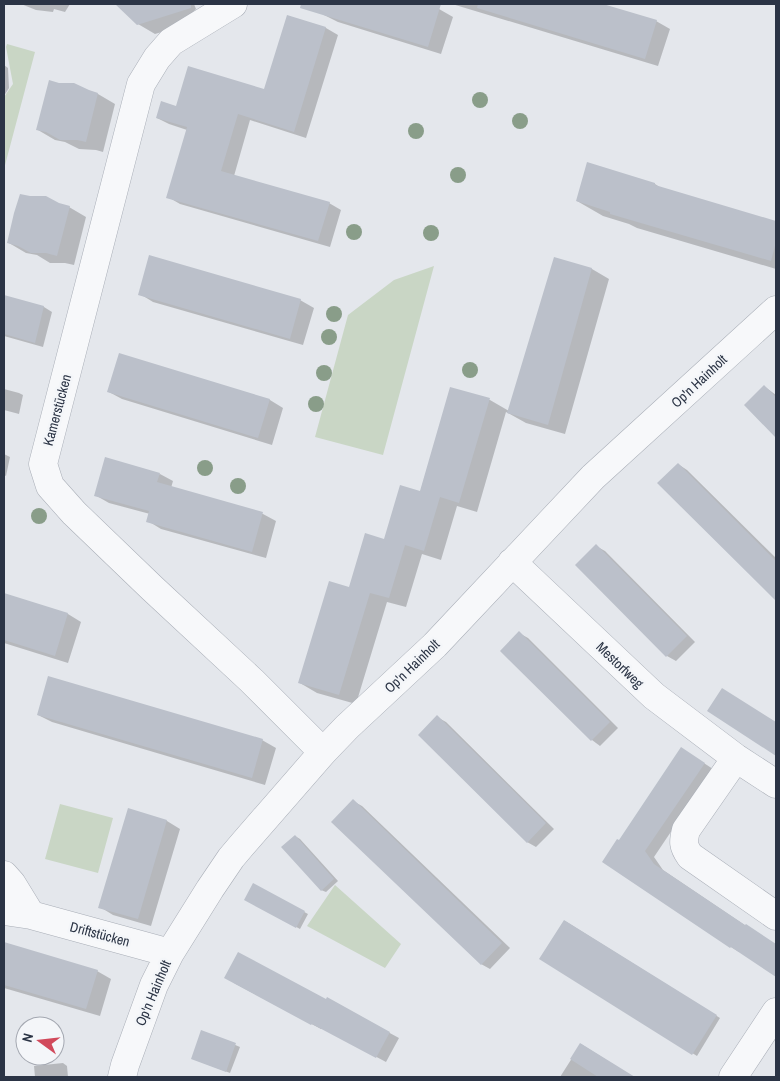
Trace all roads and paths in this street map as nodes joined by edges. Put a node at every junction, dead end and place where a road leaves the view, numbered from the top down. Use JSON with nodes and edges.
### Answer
{"nodes":[{"id":1,"x":232,"y":4,"type":"edge"},
{"id":2,"x":776,"y":310,"type":"edge"},
{"id":3,"x":512,"y":562,"type":"junction"},
{"id":4,"x":323,"y":752,"type":"junction"},
{"id":5,"x":736,"y":758,"type":"junction"},
{"id":6,"x":776,"y":784,"type":"edge"},
{"id":7,"x":4,"y":875,"type":"edge"},
{"id":8,"x":4,"y":911,"type":"edge"},
{"id":9,"x":31,"y":915,"type":"junction"},
{"id":10,"x":776,"y":916,"type":"edge"},
{"id":11,"x":170,"y":953,"type":"junction"},
{"id":12,"x":776,"y":1012,"type":"edge"},
{"id":13,"x":122,"y":1077,"type":"edge"},
{"id":14,"x":733,"y":1077,"type":"edge"}],
"edges":[{"from":1,"to":4,"type":"street","name":"Kamerstücken"},
{"from":2,"to":3,"type":"street","name":"Op'n Hainholt"},
{"from":3,"to":4,"type":"street","name":"Op'n Hainholt"},
{"from":3,"to":5,"type":"street","name":"Mestorfweg"},
{"from":4,"to":11,"type":"street","name":"Op'n Hainholt"},
{"from":5,"to":6,"type":"street","name":"Mestorfweg"},
{"from":5,"to":10,"type":"street"},
{"from":7,"to":9,"type":"street"},
{"from":8,"to":9,"type":"street","name":"Driftstücken"},
{"from":9,"to":11,"type":"street","name":"Driftstücken"},
{"from":11,"to":13,"type":"street","name":"Op'n Hainholt"},
{"from":12,"to":14,"type":"street"}]}
